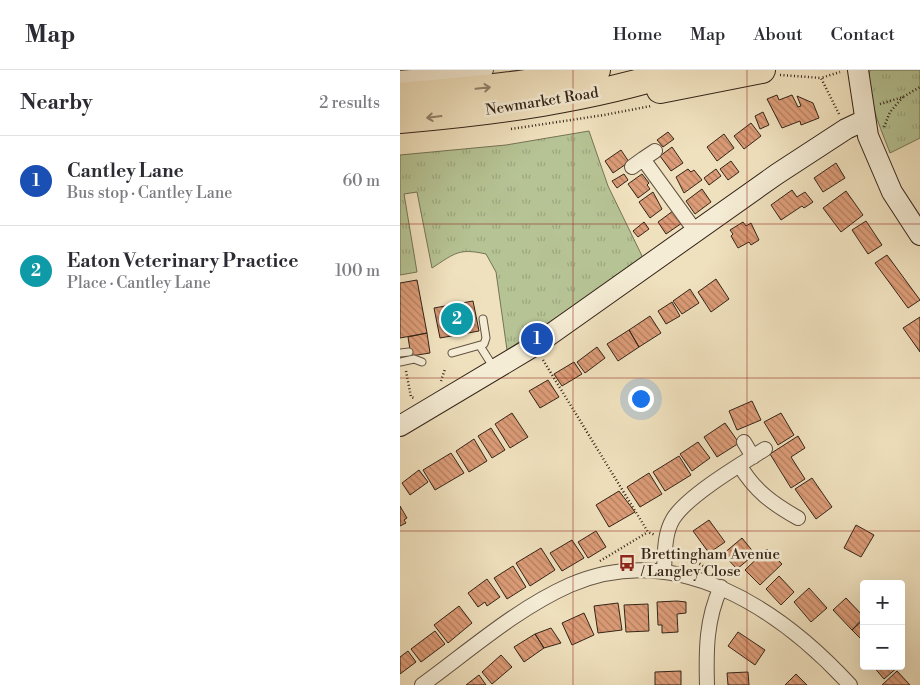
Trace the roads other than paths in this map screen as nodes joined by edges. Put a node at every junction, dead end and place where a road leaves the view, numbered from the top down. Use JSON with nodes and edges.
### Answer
{"nodes":[{"id":1,"x":486,"y":70,"type":"edge"},
{"id":2,"x":597,"y":70,"type":"edge"},
{"id":3,"x":681,"y":70,"type":"edge"},
{"id":4,"x":762,"y":70,"type":"edge"},
{"id":5,"x":849,"y":71,"type":"edge"},
{"id":6,"x":400,"y":78,"type":"edge"},
{"id":7,"x":400,"y":96,"type":"edge"},
{"id":8,"x":517,"y":107,"type":"junction"},
{"id":9,"x":871,"y":119,"type":"junction"},
{"id":10,"x":400,"y":120,"type":"edge"},
{"id":11,"x":644,"y":159,"type":"dead end"},
{"id":12,"x":696,"y":232,"type":"junction"},
{"id":13,"x":920,"y":235,"type":"edge"},
{"id":14,"x":483,"y":318,"type":"dead end"},
{"id":15,"x":480,"y":346,"type":"junction"},
{"id":16,"x":409,"y":352,"type":"dead end"},
{"id":17,"x":452,"y":353,"type":"dead end"},
{"id":18,"x":400,"y":354,"type":"edge"},
{"id":19,"x":422,"y":362,"type":"dead end"},
{"id":20,"x":402,"y":363,"type":"edge"},
{"id":21,"x":495,"y":371,"type":"junction"},
{"id":22,"x":401,"y":421,"type":"edge"},
{"id":23,"x":744,"y":442,"type":"dead end"},
{"id":24,"x":765,"y":449,"type":"dead end"},
{"id":25,"x":753,"y":457,"type":"junction"},
{"id":26,"x":740,"y":466,"type":"junction"},
{"id":27,"x":795,"y":512,"type":"dead end"},
{"id":28,"x":664,"y":571,"type":"junction"},
{"id":29,"x":721,"y":587,"type":"junction"},
{"id":30,"x":422,"y":685,"type":"edge"},
{"id":31,"x":707,"y":685,"type":"edge"},
{"id":32,"x":850,"y":685,"type":"edge"}],
"edges":[{"from":1,"to":6,"type":"street"},
{"from":7,"to":2,"type":"highway","name":"Newmarket Road","one_way":true},
{"from":3,"to":8,"type":"highway","name":"Newmarket Road"},
{"from":4,"to":8,"type":"highway"},
{"from":5,"to":9,"type":"street"},
{"from":8,"to":10,"type":"highway","name":"Newmarket Road","one_way":true},
{"from":9,"to":12,"type":"street"},
{"from":9,"to":13,"type":"street"},
{"from":11,"to":12,"type":"street"},
{"from":12,"to":21,"type":"street"},
{"from":14,"to":15,"type":"lane"},
{"from":15,"to":17,"type":"lane"},
{"from":15,"to":21,"type":"lane"},
{"from":16,"to":18,"type":"lane"},
{"from":19,"to":20,"type":"lane"},
{"from":21,"to":22,"type":"street"},
{"from":23,"to":25,"type":"street"},
{"from":24,"to":25,"type":"street"},
{"from":25,"to":26,"type":"street"},
{"from":26,"to":27,"type":"street"},
{"from":26,"to":28,"type":"street"},
{"from":28,"to":29,"type":"street"},
{"from":28,"to":30,"type":"street"},
{"from":29,"to":31,"type":"street"},
{"from":29,"to":32,"type":"street"}]}
